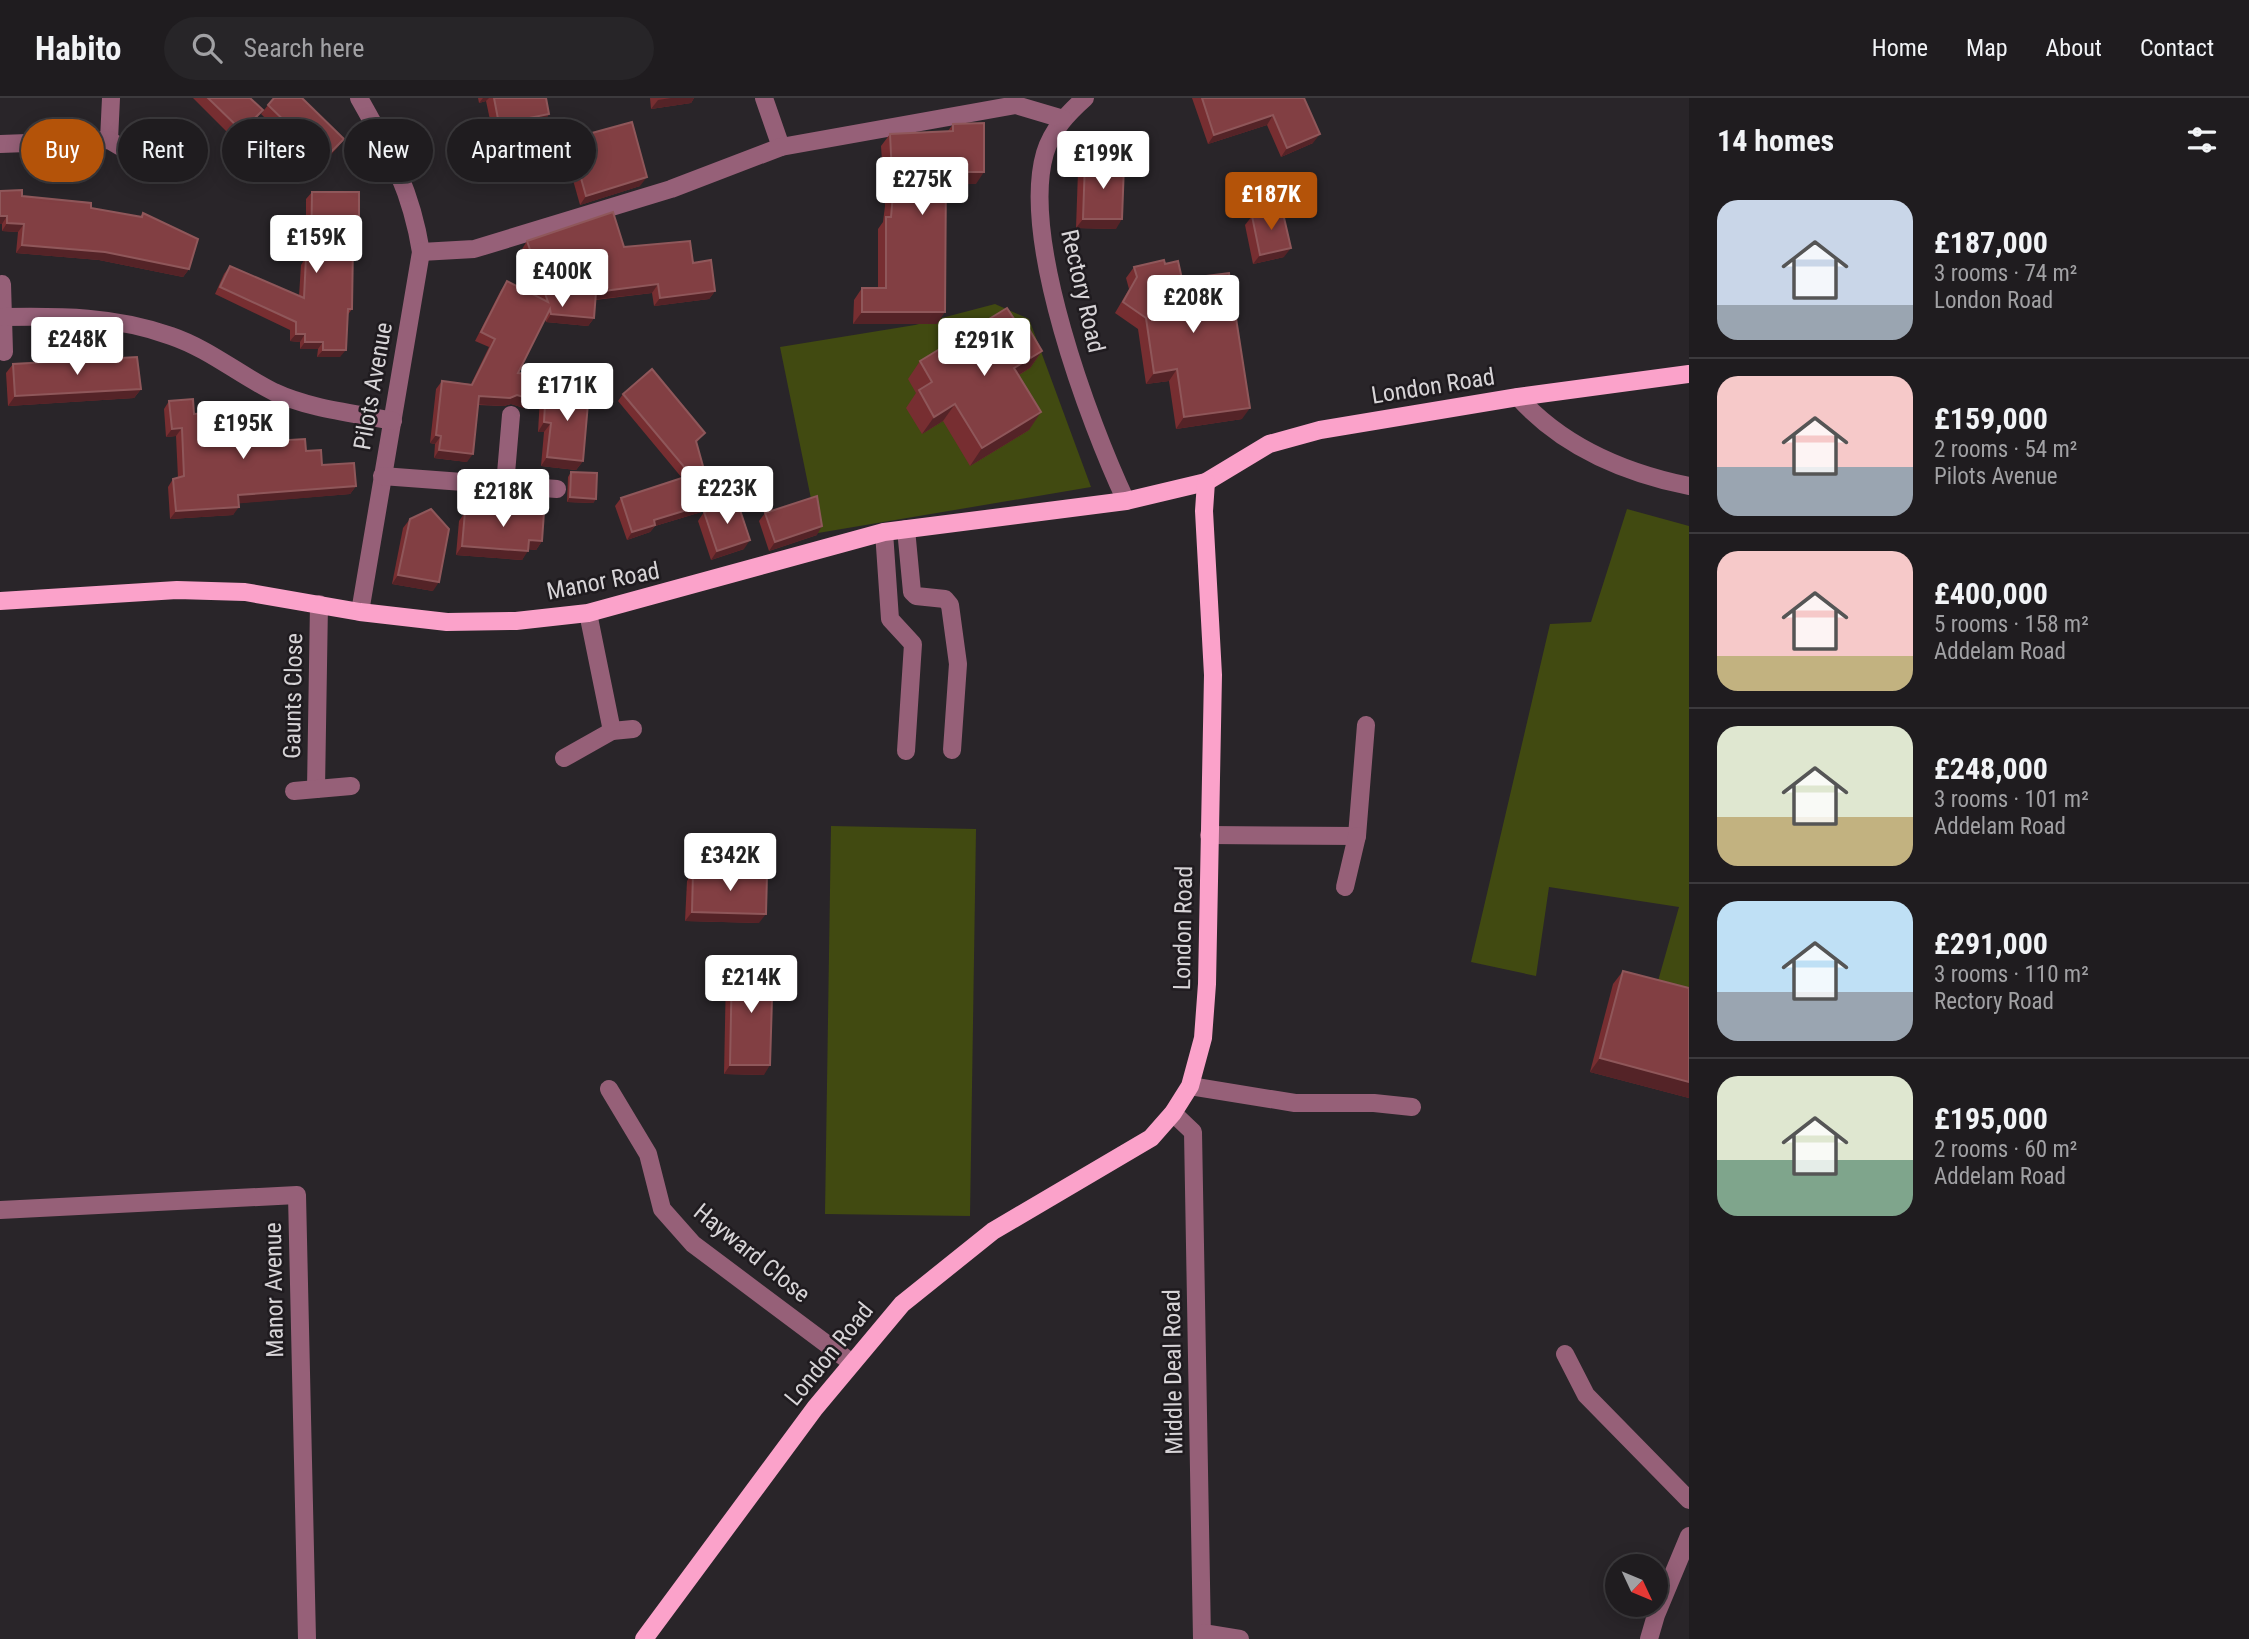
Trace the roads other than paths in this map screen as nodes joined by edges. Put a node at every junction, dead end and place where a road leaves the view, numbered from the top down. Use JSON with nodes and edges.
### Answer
{"nodes":[{"id":1,"x":111,"y":98,"type":"edge"},
{"id":2,"x":359,"y":98,"type":"edge"},
{"id":3,"x":764,"y":98,"type":"edge"},
{"id":4,"x":1085,"y":98,"type":"edge"},
{"id":5,"x":1063,"y":118,"type":"junction"},
{"id":6,"x":108,"y":141,"type":"junction"},
{"id":7,"x":0,"y":144,"type":"edge"},
{"id":8,"x":118,"y":147,"type":"edge"},
{"id":9,"x":782,"y":147,"type":"junction"},
{"id":10,"x":421,"y":252,"type":"junction"},
{"id":11,"x":2,"y":284,"type":"dead end"},
{"id":12,"x":3,"y":317,"type":"junction"},
{"id":13,"x":4,"y":352,"type":"dead end"},
{"id":14,"x":1689,"y":374,"type":"edge"},
{"id":15,"x":1518,"y":397,"type":"junction"},
{"id":16,"x":511,"y":415,"type":"dead end"},
{"id":17,"x":393,"y":421,"type":"junction"},
{"id":18,"x":382,"y":476,"type":"junction"},
{"id":19,"x":1206,"y":482,"type":"junction"},
{"id":20,"x":505,"y":485,"type":"junction"},
{"id":21,"x":1689,"y":486,"type":"edge"},
{"id":22,"x":557,"y":489,"type":"dead end"},
{"id":23,"x":1126,"y":501,"type":"junction"},
{"id":24,"x":906,"y":528,"type":"junction"},
{"id":25,"x":884,"y":533,"type":"junction"},
{"id":26,"x":0,"y":601,"type":"edge"},
{"id":27,"x":319,"y":604,"type":"junction"},
{"id":28,"x":360,"y":612,"type":"junction"},
{"id":29,"x":588,"y":613,"type":"junction"},
{"id":30,"x":1366,"y":725,"type":"dead end"},
{"id":31,"x":633,"y":729,"type":"dead end"},
{"id":32,"x":612,"y":731,"type":"junction"},
{"id":33,"x":952,"y":750,"type":"dead end"},
{"id":34,"x":906,"y":751,"type":"dead end"},
{"id":35,"x":564,"y":758,"type":"dead end"},
{"id":36,"x":351,"y":786,"type":"dead end"},
{"id":37,"x":316,"y":789,"type":"junction"},
{"id":38,"x":293,"y":792,"type":"dead end"},
{"id":39,"x":1209,"y":835,"type":"junction"},
{"id":40,"x":1357,"y":836,"type":"junction"},
{"id":41,"x":1345,"y":887,"type":"dead end"},
{"id":42,"x":1190,"y":1086,"type":"junction"},
{"id":43,"x":609,"y":1089,"type":"dead end"},
{"id":44,"x":1412,"y":1107,"type":"dead end"},
{"id":45,"x":1173,"y":1113,"type":"junction"},
{"id":46,"x":0,"y":1210,"type":"edge"},
{"id":47,"x":1565,"y":1354,"type":"dead end"},
{"id":48,"x":852,"y":1363,"type":"junction"},
{"id":49,"x":1689,"y":1500,"type":"edge"},
{"id":50,"x":1689,"y":1536,"type":"edge"},
{"id":51,"x":1202,"y":1636,"type":"edge"},
{"id":52,"x":307,"y":1639,"type":"edge"},
{"id":53,"x":645,"y":1639,"type":"edge"},
{"id":54,"x":1240,"y":1639,"type":"edge"},
{"id":55,"x":1649,"y":1639,"type":"edge"}],
"edges":[{"from":1,"to":6,"type":"street"},
{"from":2,"to":10,"type":"street","name":"Pilots Avenue"},
{"from":3,"to":9,"type":"street"},
{"from":4,"to":5,"type":"street","name":"Rectory Road"},
{"from":5,"to":9,"type":"street"},
{"from":5,"to":23,"type":"street","name":"Rectory Road"},
{"from":6,"to":7,"type":"street"},
{"from":6,"to":8,"type":"street"},
{"from":9,"to":10,"type":"street"},
{"from":10,"to":17,"type":"street","name":"Pilots Avenue"},
{"from":11,"to":12,"type":"street"},
{"from":12,"to":13,"type":"street"},
{"from":12,"to":17,"type":"street"},
{"from":14,"to":15,"type":"main road","name":"London Road"},
{"from":15,"to":19,"type":"main road","name":"London Road"},
{"from":15,"to":21,"type":"street"},
{"from":16,"to":20,"type":"street"},
{"from":17,"to":18,"type":"street","name":"Pilots Avenue"},
{"from":18,"to":20,"type":"street"},
{"from":18,"to":28,"type":"street","name":"Pilots Avenue"},
{"from":19,"to":23,"type":"main road","name":"Manor Road"},
{"from":19,"to":39,"type":"main road","name":"London Road"},
{"from":20,"to":22,"type":"street"},
{"from":23,"to":24,"type":"main road","name":"Manor Road"},
{"from":24,"to":25,"type":"main road","name":"Manor Road"},
{"from":24,"to":33,"type":"street"},
{"from":25,"to":29,"type":"main road","name":"Manor Road"},
{"from":25,"to":34,"type":"street"},
{"from":26,"to":27,"type":"main road","name":"Manor Road"},
{"from":27,"to":28,"type":"main road","name":"Manor Road"},
{"from":27,"to":37,"type":"street","name":"Gaunts Close"},
{"from":28,"to":29,"type":"main road","name":"Manor Road"},
{"from":29,"to":32,"type":"street"},
{"from":30,"to":40,"type":"street"},
{"from":31,"to":32,"type":"street"},
{"from":32,"to":35,"type":"street"},
{"from":36,"to":37,"type":"street","name":"Gaunts Close"},
{"from":37,"to":38,"type":"street","name":"Gaunts Close"},
{"from":39,"to":40,"type":"street"},
{"from":39,"to":42,"type":"main road","name":"London Road"},
{"from":40,"to":41,"type":"street"},
{"from":42,"to":44,"type":"street"},
{"from":42,"to":45,"type":"main road","name":"London Road"},
{"from":43,"to":48,"type":"street","name":"Hayward Close"},
{"from":45,"to":48,"type":"main road","name":"London Road"},
{"from":45,"to":51,"type":"street","name":"Middle Deal Road"},
{"from":46,"to":52,"type":"street","name":"Manor Avenue"},
{"from":47,"to":49,"type":"street"},
{"from":48,"to":53,"type":"main road","name":"London Road"},
{"from":50,"to":55,"type":"street"},
{"from":51,"to":54,"type":"street"}]}
